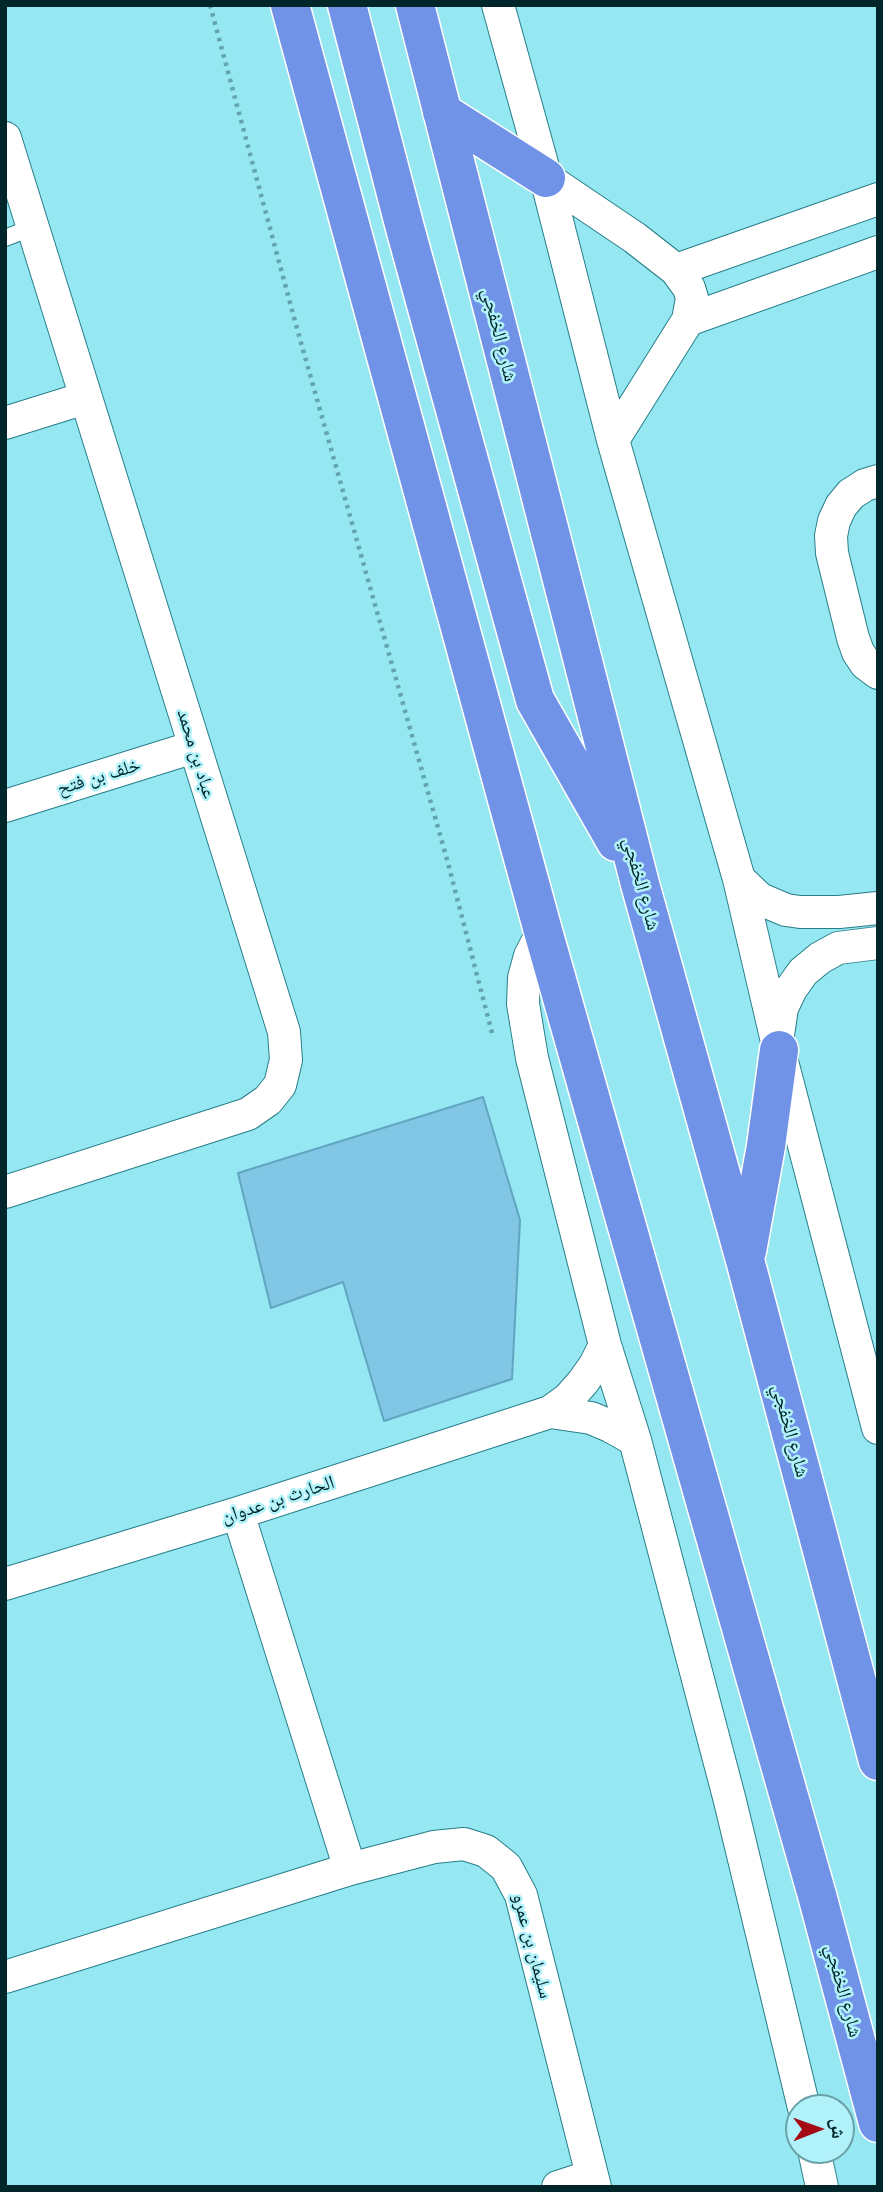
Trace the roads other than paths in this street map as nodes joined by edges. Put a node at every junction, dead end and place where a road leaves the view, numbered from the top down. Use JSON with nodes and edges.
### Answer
{"nodes":[{"id":1,"x":290,"y":5,"type":"edge"},
{"id":2,"x":347,"y":5,"type":"edge"},
{"id":3,"x":415,"y":5,"type":"edge"},
{"id":4,"x":498,"y":5,"type":"edge"},
{"id":5,"x":442,"y":112,"type":"junction"},
{"id":6,"x":5,"y":138,"type":"edge"},
{"id":7,"x":546,"y":178,"type":"junction"},
{"id":8,"x":878,"y":199,"type":"edge"},
{"id":9,"x":19,"y":232,"type":"edge"},
{"id":10,"x":878,"y":252,"type":"edge"},
{"id":11,"x":676,"y":270,"type":"junction"},
{"id":12,"x":688,"y":320,"type":"junction"},
{"id":13,"x":85,"y":398,"type":"junction"},
{"id":14,"x":5,"y":423,"type":"edge"},
{"id":15,"x":613,"y":440,"type":"junction"},
{"id":16,"x":878,"y":481,"type":"edge"},
{"id":17,"x":878,"y":673,"type":"edge"},
{"id":18,"x":194,"y":747,"type":"junction"},
{"id":19,"x":5,"y":806,"type":"edge"},
{"id":20,"x":739,"y":879,"type":"junction"},
{"id":21,"x":640,"y":884,"type":"junction"},
{"id":22,"x":878,"y":908,"type":"edge"},
{"id":23,"x":543,"y":930,"type":"junction"},
{"id":24,"x":878,"y":943,"type":"edge"},
{"id":25,"x":779,"y":1050,"type":"junction"},
{"id":26,"x":5,"y":1192,"type":"edge"},
{"id":27,"x":745,"y":1260,"type":"junction"},
{"id":28,"x":605,"y":1345,"type":"junction"},
{"id":29,"x":550,"y":1412,"type":"junction"},
{"id":30,"x":878,"y":1428,"type":"edge"},
{"id":31,"x":635,"y":1440,"type":"junction"},
{"id":32,"x":239,"y":1513,"type":"junction"},
{"id":33,"x":5,"y":1584,"type":"edge"},
{"id":34,"x":878,"y":1761,"type":"edge"},
{"id":35,"x":351,"y":1869,"type":"junction"},
{"id":36,"x":5,"y":1977,"type":"edge"},
{"id":37,"x":801,"y":2094,"type":"edge"},
{"id":38,"x":878,"y":2123,"type":"edge"},
{"id":39,"x":817,"y":2164,"type":"edge"},
{"id":40,"x":593,"y":2181,"type":"edge"},
{"id":41,"x":558,"y":2187,"type":"edge"},
{"id":42,"x":822,"y":2187,"type":"edge"}],
"edges":[{"from":1,"to":23,"type":"highway","name":"شارع الخفجي"},
{"from":2,"to":21,"type":"highway"},
{"from":3,"to":5,"type":"highway","name":"شارع الخفجي"},
{"from":4,"to":7,"type":"street"},
{"from":5,"to":7,"type":"highway"},
{"from":5,"to":21,"type":"highway","name":"شارع الخفجي"},
{"from":6,"to":9,"type":"street","name":"عباد بن محمد"},
{"from":7,"to":11,"type":"street"},
{"from":7,"to":15,"type":"street"},
{"from":8,"to":11,"type":"street"},
{"from":9,"to":13,"type":"street","name":"عباد بن محمد"},
{"from":10,"to":12,"type":"street"},
{"from":11,"to":12,"type":"street"},
{"from":12,"to":15,"type":"street"},
{"from":13,"to":14,"type":"street"},
{"from":13,"to":18,"type":"street","name":"عباد بن محمد"},
{"from":15,"to":20,"type":"street"},
{"from":16,"to":17,"type":"street"},
{"from":18,"to":19,"type":"street","name":"خلف بن فتح"},
{"from":18,"to":26,"type":"street","name":"عباد بن محمد"},
{"from":20,"to":22,"type":"street"},
{"from":20,"to":25,"type":"street"},
{"from":21,"to":27,"type":"highway","name":"شارع الخفجي"},
{"from":23,"to":28,"type":"street"},
{"from":23,"to":38,"type":"highway","name":"شارع الخفجي"},
{"from":24,"to":25,"type":"street"},
{"from":25,"to":27,"type":"highway"},
{"from":25,"to":30,"type":"street"},
{"from":27,"to":34,"type":"highway","name":"شارع الخفجي"},
{"from":28,"to":29,"type":"street","name":"الحارث بن عدوان"},
{"from":28,"to":31,"type":"street"},
{"from":29,"to":31,"type":"street","name":"الحارث بن عدوان"},
{"from":29,"to":32,"type":"street","name":"الحارث بن عدوان"},
{"from":31,"to":37,"type":"street"},
{"from":32,"to":33,"type":"street","name":"الحارث بن عدوان"},
{"from":32,"to":35,"type":"street"},
{"from":35,"to":36,"type":"street","name":"سليمان بن عمرو"},
{"from":35,"to":40,"type":"street","name":"سليمان بن عمرو"},
{"from":39,"to":42,"type":"street"},
{"from":40,"to":41,"type":"street"}]}
